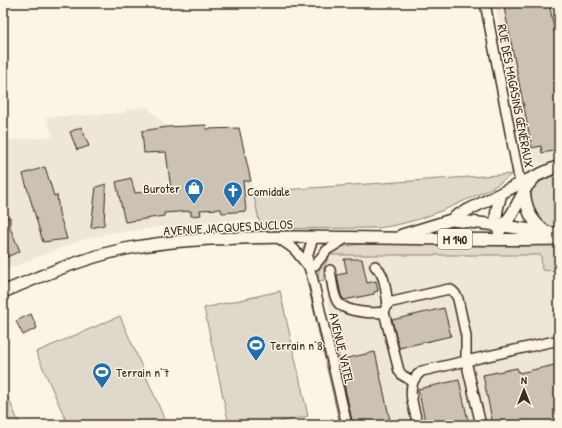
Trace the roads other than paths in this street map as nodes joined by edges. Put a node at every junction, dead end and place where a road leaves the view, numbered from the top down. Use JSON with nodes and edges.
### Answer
{"nodes":[{"id":1,"x":485,"y":3,"type":"edge"},
{"id":2,"x":559,"y":166,"type":"edge"},
{"id":3,"x":522,"y":188,"type":"junction"},
{"id":4,"x":501,"y":194,"type":"junction"},
{"id":5,"x":451,"y":220,"type":"junction"},
{"id":6,"x":500,"y":227,"type":"junction"},
{"id":7,"x":546,"y":232,"type":"junction"},
{"id":8,"x":559,"y":234,"type":"edge"},
{"id":9,"x":277,"y":237,"type":"junction"},
{"id":10,"x":314,"y":237,"type":"junction"},
{"id":11,"x":348,"y":238,"type":"junction"},
{"id":12,"x":390,"y":238,"type":"junction"},
{"id":13,"x":489,"y":239,"type":"junction"},
{"id":14,"x":508,"y":239,"type":"junction"},
{"id":15,"x":559,"y":239,"type":"edge"},
{"id":16,"x":312,"y":266,"type":"junction"},
{"id":17,"x":375,"y":266,"type":"dead end"},
{"id":18,"x":330,"y":270,"type":"dead end"},
{"id":19,"x":3,"y":292,"type":"edge"},
{"id":20,"x":388,"y":303,"type":"junction"},
{"id":21,"x":384,"y":312,"type":"junction"},
{"id":22,"x":559,"y":340,"type":"edge"},
{"id":23,"x":466,"y":361,"type":"junction"},
{"id":24,"x":412,"y":381,"type":"junction"},
{"id":25,"x":347,"y":425,"type":"edge"},
{"id":26,"x":418,"y":425,"type":"edge"},
{"id":27,"x":480,"y":425,"type":"edge"}],
"edges":[{"from":1,"to":3,"type":"street","name":"RUE DES MAGASINS GÉNÉRAUX"},
{"from":2,"to":3,"type":"main road"},
{"from":3,"to":4,"type":"main road"},
{"from":3,"to":6,"type":"main road"},
{"from":3,"to":7,"type":"main road"},
{"from":4,"to":5,"type":"main road"},
{"from":4,"to":6,"type":"main road"},
{"from":5,"to":6,"type":"main road","number":"M 140"},
{"from":5,"to":12,"type":"main road","number":"M 140"},
{"from":6,"to":7,"type":"main road","number":"M 140"},
{"from":6,"to":13,"type":"main road"},
{"from":6,"to":14,"type":"main road"},
{"from":7,"to":8,"type":"main road","number":"M 140"},
{"from":9,"to":10,"type":"main road","name":"AVENUE JACQUES DUCLOS"},
{"from":9,"to":16,"type":"street"},
{"from":9,"to":19,"type":"main road","name":"AVENUE JACQUES DUCLOS"},
{"from":10,"to":11,"type":"main road","name":"AVENUE JACQUES DUCLOS"},
{"from":10,"to":16,"type":"street","name":"AVENUE VATEL"},
{"from":11,"to":12,"type":"main road","name":"AVENUE JACQUES DUCLOS"},
{"from":11,"to":16,"type":"street"},
{"from":12,"to":13,"type":"main road","number":"M 140"},
{"from":13,"to":14,"type":"main road","number":"M 140"},
{"from":14,"to":15,"type":"main road","number":"M 140"},
{"from":16,"to":25,"type":"street","name":"AVENUE VATEL"},
{"from":17,"to":20,"type":"street"},
{"from":18,"to":21,"type":"street"},
{"from":20,"to":21,"type":"street"},
{"from":20,"to":23,"type":"street"},
{"from":21,"to":24,"type":"street"},
{"from":22,"to":23,"type":"street"},
{"from":23,"to":24,"type":"street"},
{"from":23,"to":27,"type":"street"},
{"from":24,"to":26,"type":"street"}]}
